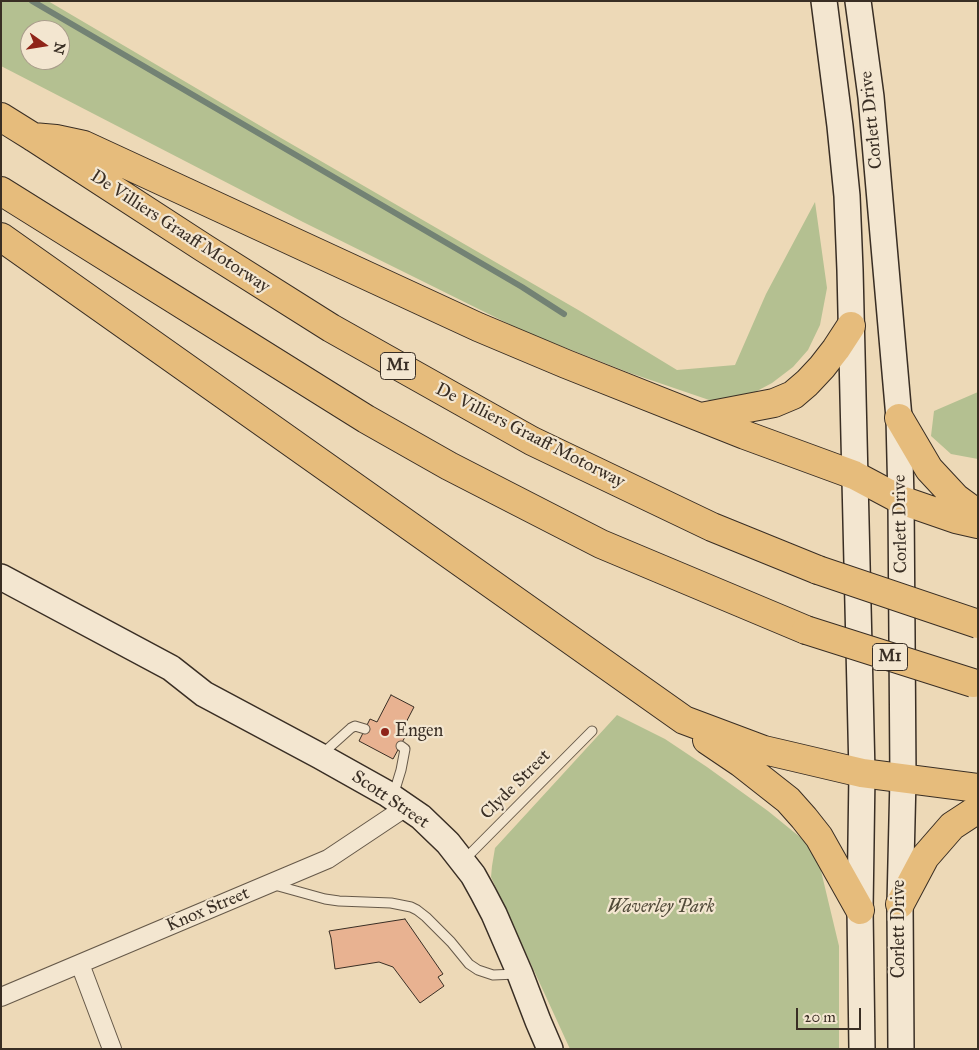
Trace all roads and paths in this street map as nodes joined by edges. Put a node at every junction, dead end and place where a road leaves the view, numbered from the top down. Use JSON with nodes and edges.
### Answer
{"nodes":[{"id":1,"x":824,"y":1,"type":"edge"},
{"id":2,"x":858,"y":1,"type":"edge"},
{"id":3,"x":1,"y":118,"type":"edge"},
{"id":4,"x":33,"y":137,"type":"junction"},
{"id":5,"x":1,"y":191,"type":"edge"},
{"id":6,"x":1,"y":237,"type":"edge"},
{"id":7,"x":851,"y":326,"type":"junction"},
{"id":8,"x":701,"y":417,"type":"junction"},
{"id":9,"x":899,"y":418,"type":"junction"},
{"id":10,"x":854,"y":475,"type":"junction"},
{"id":11,"x":901,"y":500,"type":"junction"},
{"id":12,"x":978,"y":514,"type":"edge"},
{"id":13,"x":978,"y":524,"type":"edge"},
{"id":14,"x":1,"y":577,"type":"edge"},
{"id":15,"x":1,"y":595,"type":"edge"},
{"id":16,"x":978,"y":624,"type":"edge"},
{"id":17,"x":976,"y":683,"type":"edge"},
{"id":18,"x":204,"y":694,"type":"junction"},
{"id":19,"x":684,"y":720,"type":"junction"},
{"id":20,"x":365,"y":729,"type":"dead end"},
{"id":21,"x":592,"y":732,"type":"dead end"},
{"id":22,"x":401,"y":746,"type":"dead end"},
{"id":23,"x":320,"y":756,"type":"junction"},
{"id":24,"x":862,"y":773,"type":"junction"},
{"id":25,"x":903,"y":778,"type":"junction"},
{"id":26,"x":978,"y":788,"type":"edge"},
{"id":27,"x":399,"y":803,"type":"junction"},
{"id":28,"x":978,"y":809,"type":"edge"},
{"id":29,"x":463,"y":861,"type":"junction"},
{"id":30,"x":270,"y":884,"type":"junction"},
{"id":31,"x":900,"y":904,"type":"junction"},
{"id":32,"x":860,"y":910,"type":"junction"},
{"id":33,"x":80,"y":964,"type":"junction"},
{"id":34,"x":520,"y":974,"type":"junction"},
{"id":35,"x":1,"y":997,"type":"edge"},
{"id":36,"x":112,"y":1049,"type":"edge"},
{"id":37,"x":550,"y":1049,"type":"edge"},
{"id":38,"x":862,"y":1049,"type":"edge"},
{"id":39,"x":901,"y":1049,"type":"edge"}],
"edges":[{"from":1,"to":7,"type":"main road","name":"Corlett Drive"},
{"from":2,"to":9,"type":"main road","name":"Corlett Drive"},
{"from":3,"to":4,"type":"highway","name":"De Villiers Graaff Motorway","number":"M1"},
{"from":4,"to":8,"type":"highway"},
{"from":4,"to":16,"type":"highway","name":"De Villiers Graaff Motorway","number":"M1","bridge":true},
{"from":5,"to":17,"type":"highway","number":"M1","bridge":true},
{"from":6,"to":19,"type":"highway"},
{"from":7,"to":8,"type":"highway"},
{"from":7,"to":10,"type":"main road","name":"Corlett Drive"},
{"from":8,"to":10,"type":"highway"},
{"from":9,"to":11,"type":"main road","name":"Corlett Drive"},
{"from":9,"to":12,"type":"highway"},
{"from":10,"to":11,"type":"highway"},
{"from":10,"to":24,"type":"main road","name":"Corlett Drive"},
{"from":11,"to":13,"type":"highway"},
{"from":11,"to":25,"type":"main road","name":"Corlett Drive"},
{"from":14,"to":18,"type":"main road","name":"Scott Street"},
{"from":15,"to":18,"type":"main road","name":"Scott Street"},
{"from":18,"to":23,"type":"main road","name":"Scott Street"},
{"from":19,"to":24,"type":"highway"},
{"from":19,"to":32,"type":"highway"},
{"from":20,"to":23,"type":"lane"},
{"from":21,"to":29,"type":"lane","name":"Clyde Street"},
{"from":22,"to":27,"type":"lane"},
{"from":23,"to":27,"type":"main road","name":"Scott Street"},
{"from":24,"to":25,"type":"highway"},
{"from":24,"to":32,"type":"main road","name":"Corlett Drive"},
{"from":25,"to":26,"type":"highway"},
{"from":25,"to":31,"type":"main road","name":"Corlett Drive"},
{"from":27,"to":29,"type":"main road","name":"Scott Street"},
{"from":27,"to":30,"type":"street","name":"Knox Street"},
{"from":28,"to":31,"type":"highway"},
{"from":29,"to":34,"type":"main road","name":"Scott Street"},
{"from":30,"to":33,"type":"street","name":"Knox Street"},
{"from":30,"to":34,"type":"lane"},
{"from":31,"to":39,"type":"main road","name":"Corlett Drive"},
{"from":32,"to":38,"type":"main road","name":"Corlett Drive"},
{"from":33,"to":35,"type":"street","name":"Knox Street"},
{"from":33,"to":36,"type":"street"},
{"from":34,"to":37,"type":"main road","name":"Scott Street"}]}
